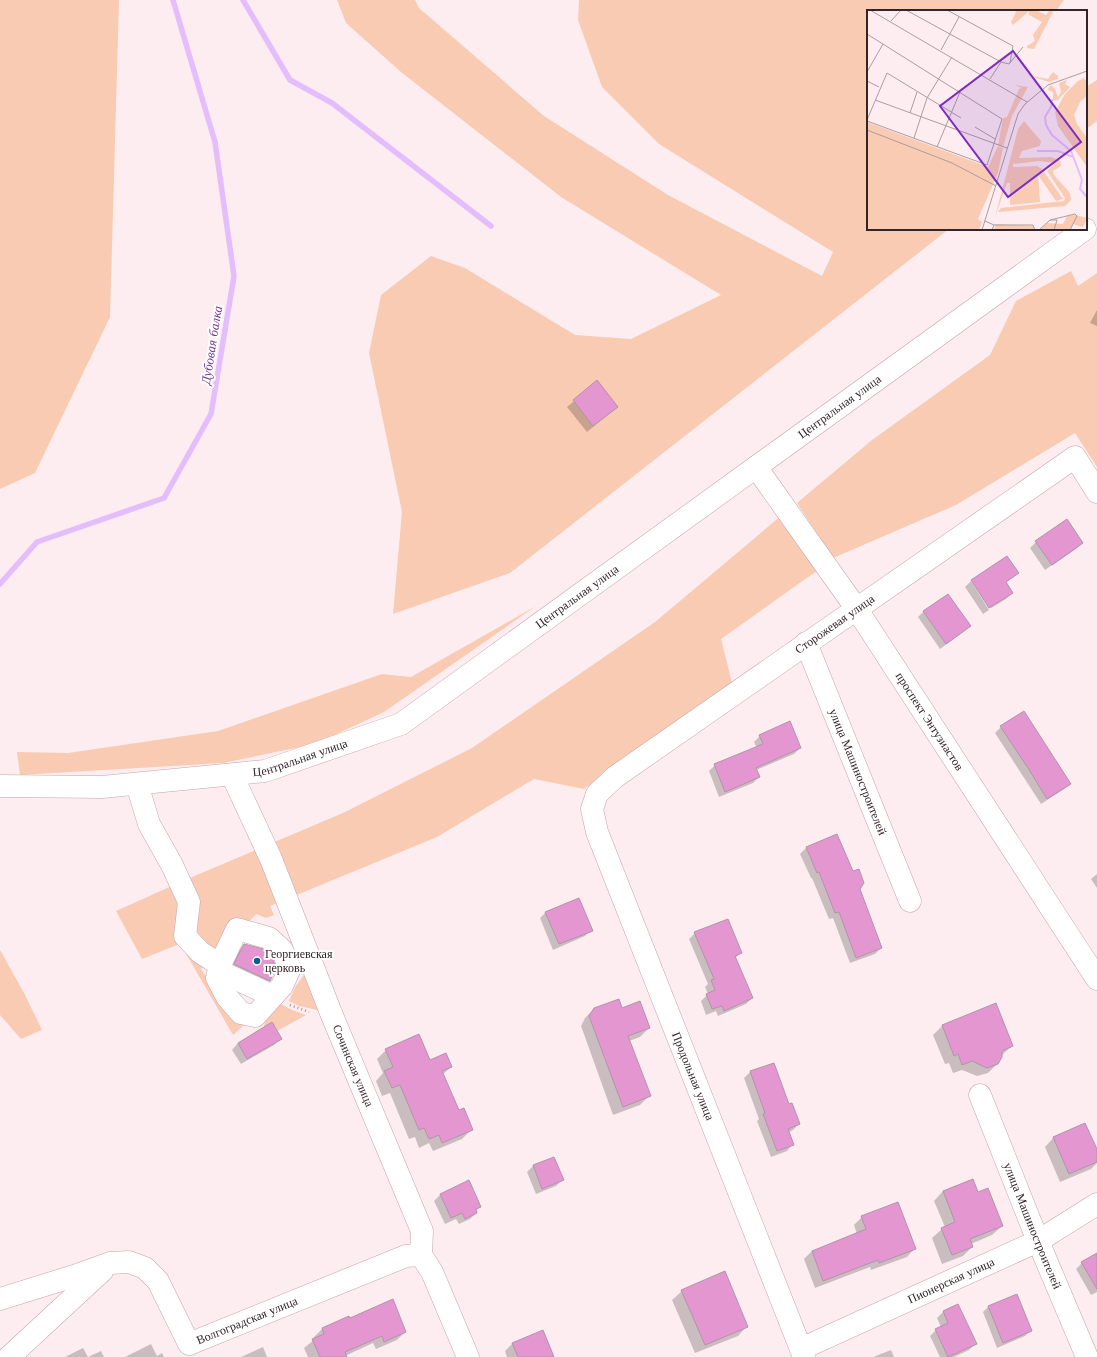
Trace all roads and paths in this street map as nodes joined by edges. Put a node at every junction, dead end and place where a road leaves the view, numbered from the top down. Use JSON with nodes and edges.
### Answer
{"nodes":[{"id":1,"x":1097,"y":220,"type":"edge"},
{"id":2,"x":1087,"y":228,"type":"edge"},
{"id":3,"x":1085,"y":230,"type":"edge"},
{"id":4,"x":756,"y":467,"type":"junction"},
{"id":5,"x":1097,"y":492,"type":"edge"},
{"id":6,"x":856,"y":608,"type":"junction"},
{"id":7,"x":806,"y":643,"type":"junction"},
{"id":8,"x":232,"y":775,"type":"junction"},
{"id":9,"x":137,"y":784,"type":"junction"},
{"id":10,"x":0,"y":786,"type":"edge"},
{"id":11,"x":597,"y":794,"type":"joint"},
{"id":12,"x":910,"y":901,"type":"dead end"},
{"id":13,"x":219,"y":968,"type":"junction"},
{"id":14,"x":1097,"y":979,"type":"edge"},
{"id":15,"x":273,"y":996,"type":"junction"},
{"id":16,"x":331,"y":1012,"type":"junction"},
{"id":17,"x":980,"y":1095,"type":"dead end"},
{"id":18,"x":1097,"y":1204,"type":"edge"},
{"id":19,"x":1038,"y":1241,"type":"junction"},
{"id":20,"x":421,"y":1255,"type":"junction"},
{"id":21,"x":110,"y":1263,"type":"junction"},
{"id":22,"x":0,"y":1299,"type":"edge"},
{"id":23,"x":192,"y":1350,"type":"edge"},
{"id":24,"x":802,"y":1353,"type":"edge"},
{"id":25,"x":9,"y":1357,"type":"edge"},
{"id":26,"x":468,"y":1357,"type":"edge"},
{"id":27,"x":1087,"y":1357,"type":"edge"}],
"edges":[{"from":1,"to":2,"type":"street","name":"Центральная улица"},
{"from":3,"to":4,"type":"street","name":"Центральная улица"},
{"from":4,"to":6,"type":"street","name":"проспект Энтузиастов"},
{"from":4,"to":8,"type":"street","name":"Центральная улица"},
{"from":5,"to":6,"type":"street","name":"Сторожевая улица"},
{"from":6,"to":7,"type":"street","name":"Сторожевая улица"},
{"from":6,"to":14,"type":"street","name":"проспект Энтузиастов"},
{"from":7,"to":11,"type":"street","name":"Сторожевая улица"},
{"from":7,"to":12,"type":"street","name":"улица Машиностроителей"},
{"from":8,"to":9,"type":"street","name":"Центральная улица"},
{"from":8,"to":16,"type":"street","name":"Сочинская улица"},
{"from":9,"to":10,"type":"street","name":"Центральная улица"},
{"from":9,"to":13,"type":"street"},
{"from":11,"to":24,"type":"street","name":"Продольная улица"},
{"from":13,"to":15,"type":"street"},
{"from":13,"to":15,"type":"street"},
{"from":13,"to":15,"type":"street"},
{"from":15,"to":16,"type":"path"},
{"from":16,"to":20,"type":"street","name":"Сочинская улица"},
{"from":17,"to":19,"type":"street","name":"улица Машиностроителей"},
{"from":18,"to":19,"type":"street","name":"Пионерская улица"},
{"from":19,"to":24,"type":"street","name":"Пионерская улица"},
{"from":19,"to":27,"type":"street","name":"улица Машиностроителей"},
{"from":20,"to":23,"type":"street","name":"Волгоградская улица"},
{"from":20,"to":26,"type":"street"},
{"from":21,"to":22,"type":"street","name":"Волгоградская улица"},
{"from":21,"to":23,"type":"street","name":"Волгоградская улица"},
{"from":21,"to":25,"type":"street"}]}
